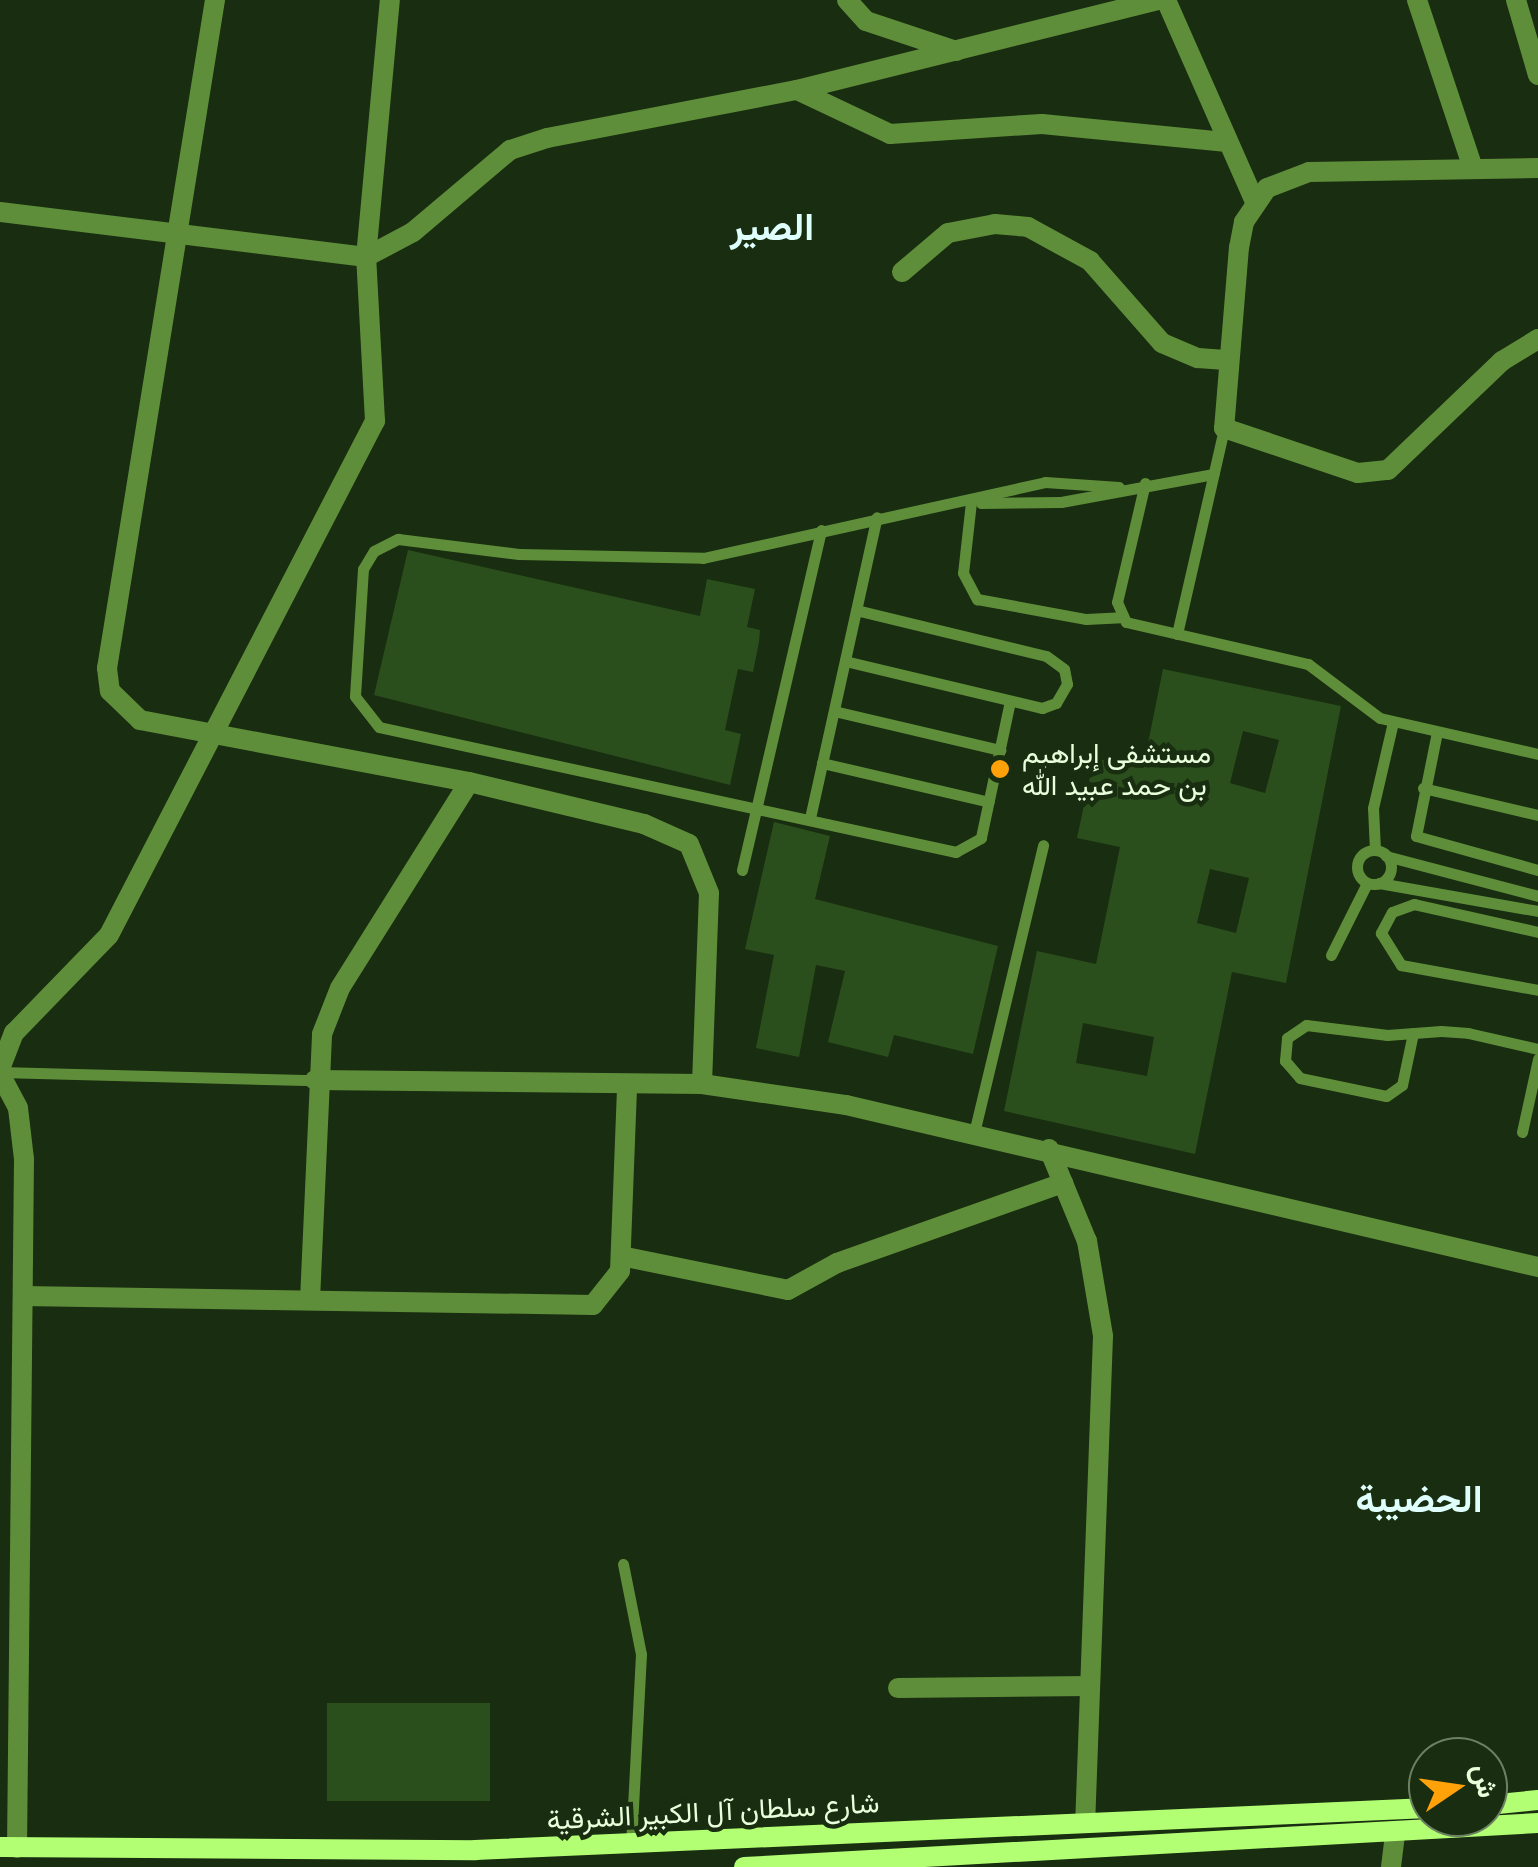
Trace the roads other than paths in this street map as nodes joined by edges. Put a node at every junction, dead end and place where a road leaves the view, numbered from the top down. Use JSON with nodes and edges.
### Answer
{"nodes":[{"id":1,"x":215,"y":0,"type":"edge"},
{"id":2,"x":390,"y":0,"type":"edge"},
{"id":3,"x":847,"y":0,"type":"edge"},
{"id":4,"x":1162,"y":0,"type":"edge"},
{"id":5,"x":1416,"y":0,"type":"edge"},
{"id":6,"x":1516,"y":0,"type":"edge"},
{"id":7,"x":959,"y":52,"type":"junction"},
{"id":8,"x":1538,"y":75,"type":"edge"},
{"id":9,"x":796,"y":90,"type":"junction"},
{"id":10,"x":1226,"y":142,"type":"junction"},
{"id":11,"x":1473,"y":168,"type":"junction"},
{"id":12,"x":1538,"y":168,"type":"edge"},
{"id":13,"x":1256,"y":202,"type":"junction"},
{"id":14,"x":0,"y":212,"type":"edge"},
{"id":15,"x":181,"y":234,"type":"junction"},
{"id":16,"x":366,"y":257,"type":"junction"},
{"id":17,"x":902,"y":272,"type":"dead end"},
{"id":18,"x":1538,"y":339,"type":"edge"},
{"id":19,"x":1230,"y":360,"type":"junction"},
{"id":20,"x":1224,"y":428,"type":"junction"},
{"id":21,"x":1213,"y":474,"type":"junction"},
{"id":22,"x":1144,"y":483,"type":"junction"},
{"id":23,"x":1119,"y":486,"type":"junction"},
{"id":24,"x":971,"y":502,"type":"junction"},
{"id":25,"x":877,"y":517,"type":"junction"},
{"id":26,"x":821,"y":530,"type":"junction"},
{"id":27,"x":856,"y":610,"type":"junction"},
{"id":28,"x":1121,"y":616,"type":"junction"},
{"id":29,"x":1177,"y":634,"type":"junction"},
{"id":30,"x":845,"y":661,"type":"junction"},
{"id":31,"x":1010,"y":701,"type":"junction"},
{"id":32,"x":834,"y":711,"type":"junction"},
{"id":33,"x":1393,"y":722,"type":"junction"},
{"id":34,"x":1437,"y":732,"type":"junction"},
{"id":35,"x":217,"y":734,"type":"junction"},
{"id":36,"x":1000,"y":750,"type":"junction"},
{"id":37,"x":1538,"y":754,"type":"edge"},
{"id":38,"x":822,"y":763,"type":"junction"},
{"id":39,"x":469,"y":782,"type":"junction"},
{"id":40,"x":1423,"y":788,"type":"junction"},
{"id":41,"x":989,"y":802,"type":"junction"},
{"id":42,"x":757,"y":805,"type":"junction"},
{"id":43,"x":1538,"y":815,"type":"edge"},
{"id":44,"x":810,"y":818,"type":"junction"},
{"id":45,"x":1043,"y":845,"type":"dead end"},
{"id":46,"x":1380,"y":853,"type":"junction"},
{"id":47,"x":742,"y":870,"type":"dead end"},
{"id":48,"x":1538,"y":870,"type":"edge"},
{"id":49,"x":1373,"y":883,"type":"junction"},
{"id":50,"x":1538,"y":896,"type":"edge"},
{"id":51,"x":1538,"y":911,"type":"edge"},
{"id":52,"x":1538,"y":932,"type":"edge"},
{"id":53,"x":1330,"y":955,"type":"dead end"},
{"id":54,"x":1538,"y":990,"type":"edge"},
{"id":55,"x":1413,"y":1033,"type":"junction"},
{"id":56,"x":1538,"y":1049,"type":"edge"},
{"id":57,"x":1538,"y":1059,"type":"edge"},
{"id":58,"x":0,"y":1072,"type":"edge"},
{"id":59,"x":315,"y":1080,"type":"junction"},
{"id":60,"x":702,"y":1084,"type":"junction"},
{"id":61,"x":626,"y":1086,"type":"junction"},
{"id":62,"x":1522,"y":1132,"type":"dead end"},
{"id":63,"x":974,"y":1133,"type":"junction"},
{"id":64,"x":1049,"y":1149,"type":"junction"},
{"id":65,"x":1063,"y":1183,"type":"junction"},
{"id":66,"x":622,"y":1256,"type":"junction"},
{"id":67,"x":1538,"y":1267,"type":"edge"},
{"id":68,"x":23,"y":1296,"type":"junction"},
{"id":69,"x":310,"y":1300,"type":"junction"},
{"id":70,"x":10,"y":1560,"type":"edge"},
{"id":71,"x":623,"y":1564,"type":"dead end"},
{"id":72,"x":1090,"y":1686,"type":"junction"},
{"id":73,"x":898,"y":1688,"type":"dead end"},
{"id":74,"x":9,"y":1793,"type":"edge"},
{"id":75,"x":1538,"y":1800,"type":"edge"},
{"id":76,"x":1508,"y":1802,"type":"edge"},
{"id":77,"x":1408,"y":1809,"type":"edge"},
{"id":78,"x":1084,"y":1822,"type":"junction"},
{"id":79,"x":1538,"y":1823,"type":"edge"},
{"id":80,"x":1394,"y":1836,"type":"junction"},
{"id":81,"x":630,"y":1842,"type":"junction"},
{"id":82,"x":9,"y":1848,"type":"edge"},
{"id":83,"x":744,"y":1867,"type":"edge"},
{"id":84,"x":1391,"y":1867,"type":"edge"}],
"edges":[{"from":1,"to":15,"type":"street"},
{"from":2,"to":16,"type":"street"},
{"from":3,"to":7,"type":"street"},
{"from":4,"to":7,"type":"street"},
{"from":4,"to":10,"type":"street"},
{"from":5,"to":11,"type":"street"},
{"from":6,"to":8,"type":"street"},
{"from":7,"to":9,"type":"street"},
{"from":9,"to":10,"type":"street"},
{"from":9,"to":16,"type":"street"},
{"from":10,"to":13,"type":"street"},
{"from":11,"to":12,"type":"street"},
{"from":11,"to":13,"type":"street"},
{"from":13,"to":19,"type":"street"},
{"from":14,"to":15,"type":"street"},
{"from":15,"to":16,"type":"street"},
{"from":15,"to":35,"type":"street"},
{"from":16,"to":35,"type":"street"},
{"from":17,"to":19,"type":"street"},
{"from":18,"to":20,"type":"street"},
{"from":19,"to":20,"type":"street"},
{"from":20,"to":21,"type":"lane"},
{"from":21,"to":22,"type":"lane"},
{"from":21,"to":29,"type":"lane"},
{"from":22,"to":23,"type":"lane"},
{"from":22,"to":28,"type":"lane"},
{"from":23,"to":24,"type":"lane"},
{"from":23,"to":24,"type":"lane"},
{"from":24,"to":25,"type":"lane"},
{"from":24,"to":28,"type":"lane"},
{"from":25,"to":26,"type":"lane"},
{"from":25,"to":27,"type":"lane"},
{"from":26,"to":42,"type":"lane"},
{"from":26,"to":42,"type":"lane"},
{"from":27,"to":30,"type":"lane"},
{"from":27,"to":31,"type":"lane"},
{"from":28,"to":29,"type":"lane"},
{"from":29,"to":33,"type":"lane"},
{"from":30,"to":31,"type":"lane"},
{"from":30,"to":32,"type":"lane"},
{"from":31,"to":36,"type":"lane"},
{"from":32,"to":36,"type":"lane"},
{"from":32,"to":38,"type":"lane"},
{"from":33,"to":34,"type":"lane"},
{"from":33,"to":46,"type":"lane"},
{"from":34,"to":37,"type":"lane"},
{"from":34,"to":40,"type":"lane"},
{"from":35,"to":39,"type":"street"},
{"from":35,"to":58,"type":"street"},
{"from":36,"to":41,"type":"lane"},
{"from":38,"to":41,"type":"lane"},
{"from":38,"to":44,"type":"lane"},
{"from":39,"to":59,"type":"street"},
{"from":39,"to":60,"type":"street"},
{"from":40,"to":43,"type":"lane"},
{"from":40,"to":48,"type":"lane"},
{"from":41,"to":44,"type":"lane"},
{"from":42,"to":44,"type":"lane"},
{"from":42,"to":47,"type":"lane"},
{"from":45,"to":63,"type":"lane"},
{"from":46,"to":49,"type":"lane"},
{"from":46,"to":49,"type":"lane"},
{"from":46,"to":50,"type":"lane"},
{"from":49,"to":51,"type":"lane"},
{"from":49,"to":53,"type":"lane"},
{"from":52,"to":54,"type":"lane"},
{"from":55,"to":55,"type":"lane"},
{"from":55,"to":56,"type":"lane"},
{"from":57,"to":62,"type":"lane"},
{"from":58,"to":59,"type":"lane"},
{"from":58,"to":68,"type":"street"},
{"from":59,"to":61,"type":"street"},
{"from":59,"to":69,"type":"street"},
{"from":60,"to":61,"type":"street"},
{"from":60,"to":63,"type":"street"},
{"from":61,"to":66,"type":"street"},
{"from":63,"to":64,"type":"street"},
{"from":64,"to":65,"type":"street"},
{"from":64,"to":67,"type":"street"},
{"from":65,"to":66,"type":"street"},
{"from":65,"to":72,"type":"street"},
{"from":66,"to":69,"type":"street"},
{"from":68,"to":69,"type":"street"},
{"from":68,"to":70,"type":"street"},
{"from":70,"to":74,"type":"street"},
{"from":71,"to":81,"type":"lane"},
{"from":72,"to":73,"type":"street"},
{"from":72,"to":78,"type":"street"},
{"from":74,"to":82,"type":"street"},
{"from":75,"to":76,"type":"main road"},
{"from":77,"to":78,"type":"main road","name":"شارع سلطان آل الكبير الشرقية"},
{"from":78,"to":81,"type":"main road","name":"شارع سلطان آل الكبير الشرقية"},
{"from":79,"to":80,"type":"main road","name":"شارع سلطان آل الكبير الشرقية"},
{"from":80,"to":83,"type":"main road","name":"شارع سلطان آل الكبير الشرقية"},
{"from":80,"to":84,"type":"street"},
{"from":81,"to":82,"type":"main road","name":"شارع سلطان آل الكبير الشرقية"}]}
